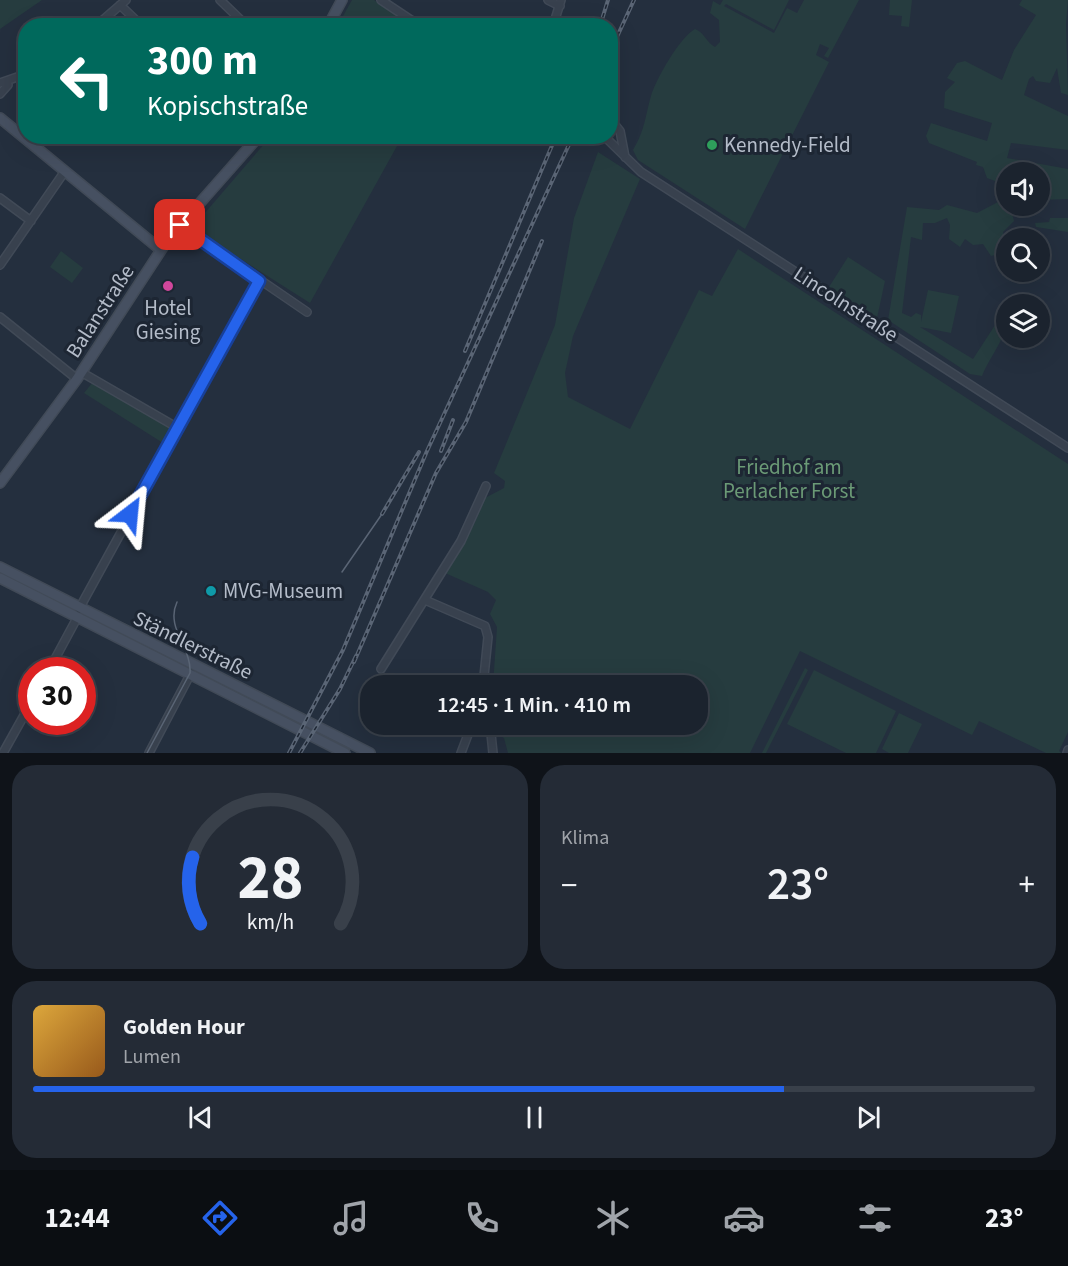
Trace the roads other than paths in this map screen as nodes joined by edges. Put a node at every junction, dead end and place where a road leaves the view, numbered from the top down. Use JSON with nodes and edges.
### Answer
{"nodes":[{"id":1,"x":221,"y":0,"type":"edge"},
{"id":2,"x":342,"y":0,"type":"edge"},
{"id":3,"x":381,"y":0,"type":"edge"},
{"id":4,"x":548,"y":0,"type":"edge"},
{"id":5,"x":123,"y":3,"type":"edge"},
{"id":6,"x":561,"y":3,"type":"edge"},
{"id":7,"x":105,"y":18,"type":"edge"},
{"id":8,"x":135,"y":18,"type":"edge"},
{"id":9,"x":239,"y":18,"type":"edge"},
{"id":10,"x":332,"y":18,"type":"edge"},
{"id":11,"x":408,"y":18,"type":"edge"},
{"id":12,"x":556,"y":18,"type":"edge"},
{"id":13,"x":18,"y":77,"type":"edge"},
{"id":14,"x":3,"y":82,"type":"edge"},
{"id":15,"x":0,"y":94,"type":"edge"},
{"id":16,"x":0,"y":118,"type":"edge"},
{"id":17,"x":618,"y":128,"type":"edge"},
{"id":18,"x":18,"y":133,"type":"edge"},
{"id":19,"x":32,"y":144,"type":"edge"},
{"id":20,"x":252,"y":144,"type":"edge"},
{"id":21,"x":612,"y":144,"type":"edge"},
{"id":22,"x":625,"y":157,"type":"junction"},
{"id":23,"x":65,"y":171,"type":"junction"},
{"id":24,"x":0,"y":198,"type":"edge"},
{"id":25,"x":31,"y":221,"type":"junction"},
{"id":26,"x":180,"y":225,"type":"junction"},
{"id":27,"x":161,"y":250,"type":"junction"},
{"id":28,"x":0,"y":265,"type":"edge"},
{"id":29,"x":259,"y":281,"type":"junction"},
{"id":30,"x":307,"y":312,"type":"dead end"},
{"id":31,"x":0,"y":317,"type":"edge"},
{"id":32,"x":79,"y":375,"type":"junction"},
{"id":33,"x":178,"y":428,"type":"junction"},
{"id":34,"x":1067,"y":445,"type":"edge"},
{"id":35,"x":0,"y":483,"type":"edge"},
{"id":36,"x":486,"y":486,"type":"dead end"},
{"id":37,"x":0,"y":567,"type":"edge"},
{"id":38,"x":0,"y":578,"type":"edge"},
{"id":39,"x":425,"y":600,"type":"junction"},
{"id":40,"x":78,"y":613,"type":"junction"},
{"id":41,"x":56,"y":657,"type":"edge"},
{"id":42,"x":191,"y":669,"type":"junction"},
{"id":43,"x":381,"y":669,"type":"dead end"},
{"id":44,"x":485,"y":675,"type":"edge"},
{"id":45,"x":18,"y":726,"type":"edge"},
{"id":46,"x":468,"y":735,"type":"edge"},
{"id":47,"x":491,"y":735,"type":"edge"},
{"id":48,"x":3,"y":753,"type":"edge"},
{"id":49,"x":149,"y":753,"type":"edge"},
{"id":50,"x":345,"y":753,"type":"edge"},
{"id":51,"x":370,"y":753,"type":"edge"},
{"id":52,"x":461,"y":753,"type":"edge"},
{"id":53,"x":493,"y":753,"type":"edge"}],
"edges":[{"from":1,"to":9,"type":"street"},
{"from":2,"to":10,"type":"main road"},
{"from":3,"to":11,"type":"street"},
{"from":4,"to":6,"type":"street"},
{"from":5,"to":7,"type":"street"},
{"from":5,"to":8,"type":"street"},
{"from":6,"to":12,"type":"street"},
{"from":13,"to":14,"type":"street"},
{"from":14,"to":15,"type":"street"},
{"from":16,"to":18,"type":"main road"},
{"from":17,"to":22,"type":"street"},
{"from":19,"to":23,"type":"main road"},
{"from":20,"to":26,"type":"main road","name":"Balanstraße"},
{"from":21,"to":22,"type":"street","name":"Lincolnstraße"},
{"from":22,"to":34,"type":"street","name":"Lincolnstraße"},
{"from":23,"to":25,"type":"street"},
{"from":23,"to":27,"type":"main road"},
{"from":24,"to":25,"type":"street"},
{"from":25,"to":28,"type":"street"},
{"from":26,"to":27,"type":"main road","name":"Balanstraße"},
{"from":26,"to":29,"type":"street"},
{"from":27,"to":32,"type":"main road","name":"Balanstraße"},
{"from":29,"to":30,"type":"street"},
{"from":29,"to":33,"type":"street"},
{"from":31,"to":32,"type":"street"},
{"from":32,"to":33,"type":"street"},
{"from":32,"to":35,"type":"main road","name":"Balanstraße"},
{"from":33,"to":40,"type":"street"},
{"from":36,"to":39,"type":"street"},
{"from":37,"to":40,"type":"main road","name":"Ständlerstraße"},
{"from":38,"to":40,"type":"main road","name":"Ständlerstraße"},
{"from":39,"to":43,"type":"street"},
{"from":39,"to":44,"type":"street"},
{"from":40,"to":41,"type":"street"},
{"from":40,"to":42,"type":"main road","name":"Ständlerstraße"},
{"from":42,"to":49,"type":"street"},
{"from":42,"to":50,"type":"main road","name":"Ständlerstraße"},
{"from":42,"to":51,"type":"main road","name":"Ständlerstraße"},
{"from":45,"to":48,"type":"street"},
{"from":46,"to":52,"type":"street"},
{"from":47,"to":53,"type":"street"}]}
